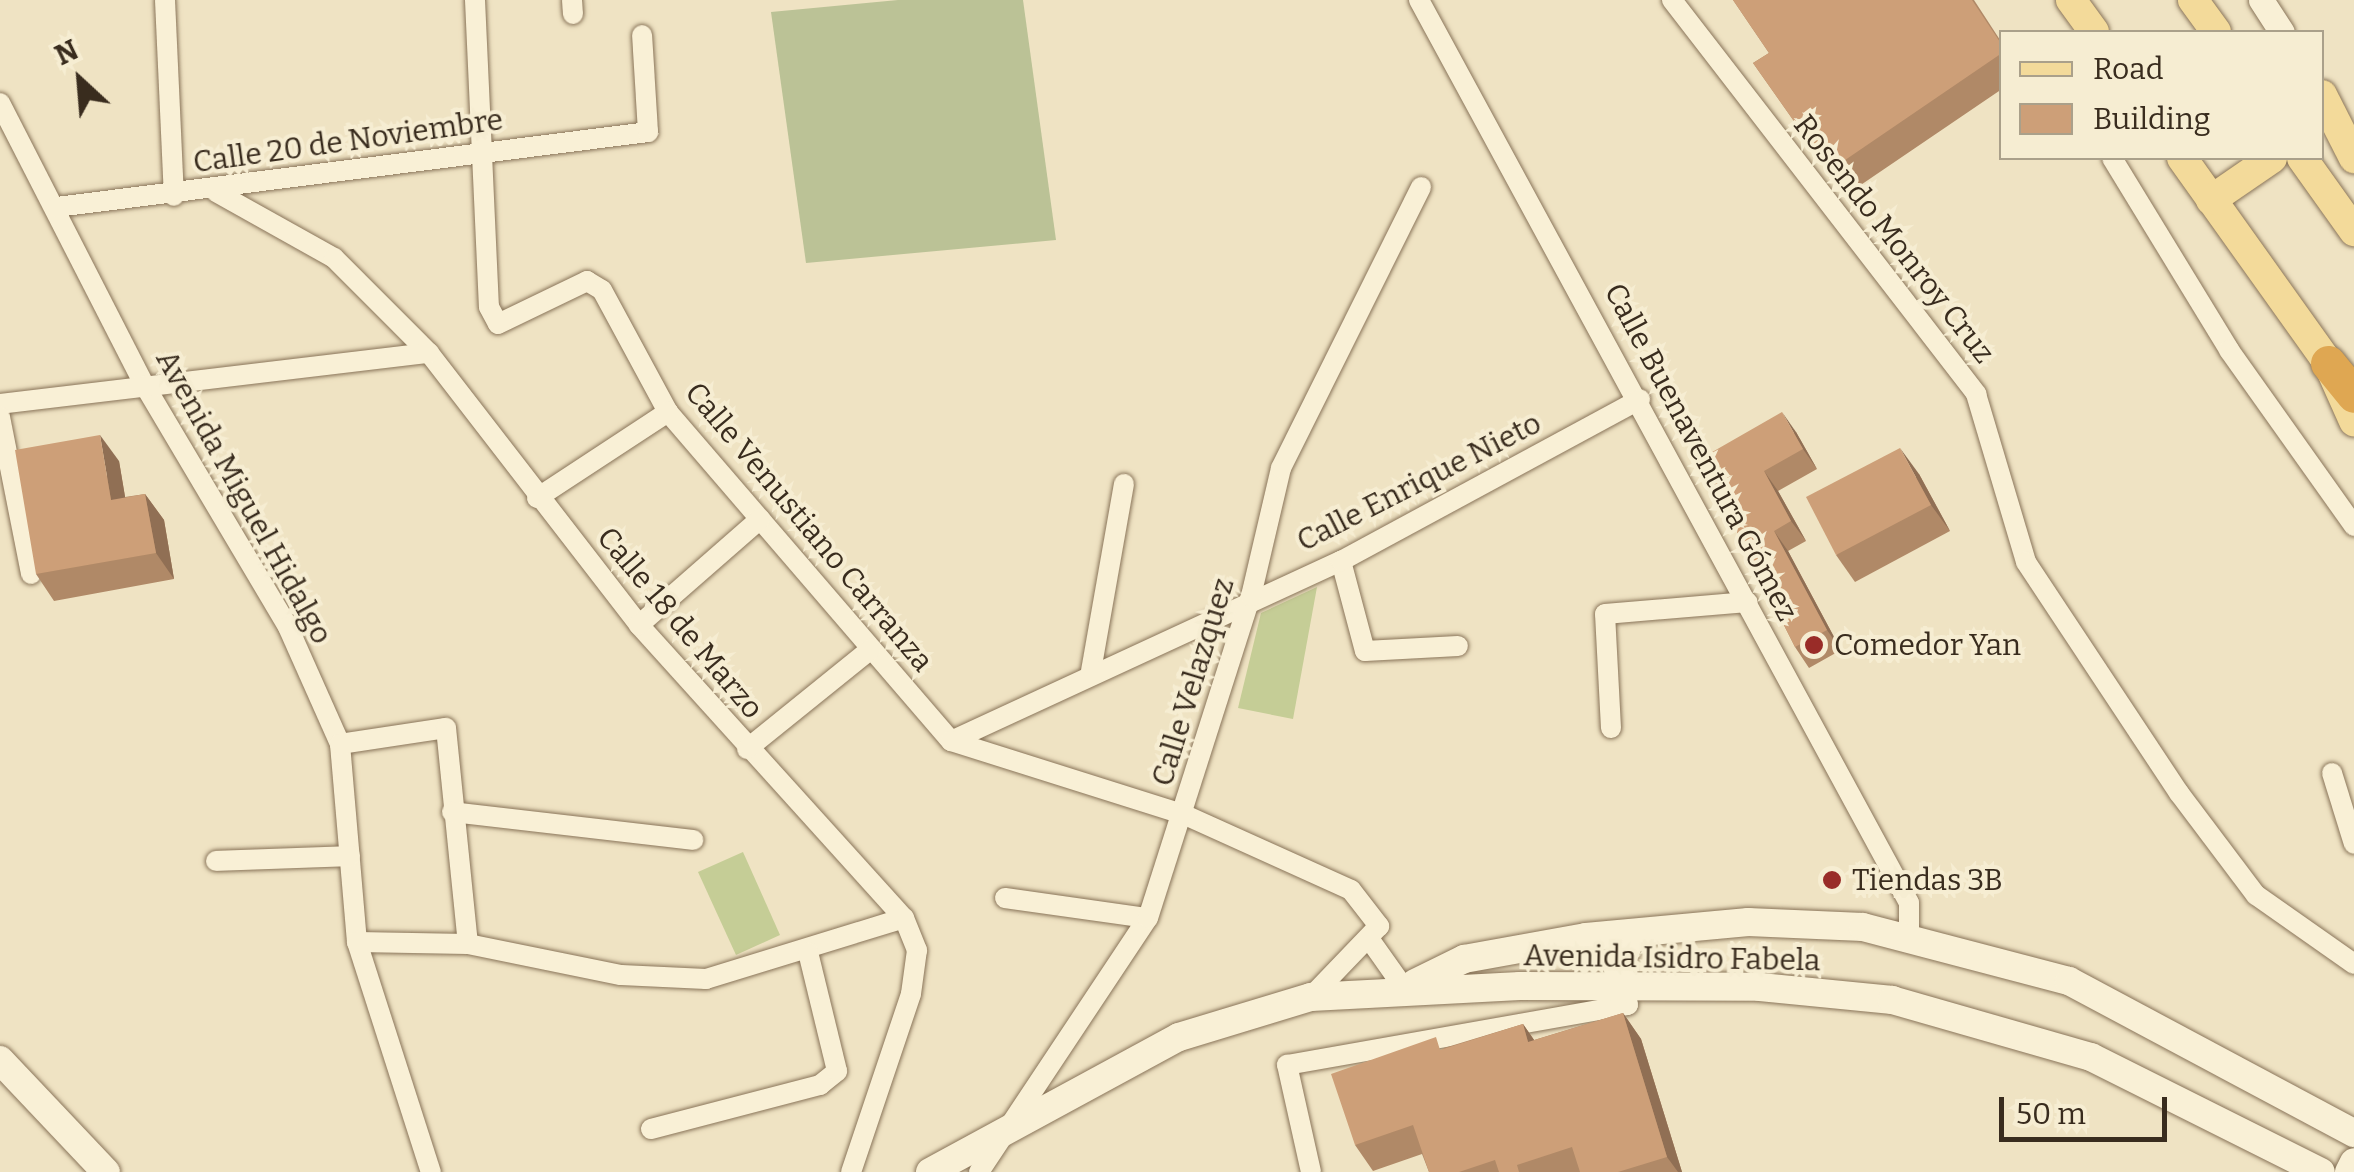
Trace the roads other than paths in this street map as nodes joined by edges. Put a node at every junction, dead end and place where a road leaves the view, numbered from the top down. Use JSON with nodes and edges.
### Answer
{"nodes":[{"id":1,"x":165,"y":0,"type":"edge"},
{"id":2,"x":474,"y":0,"type":"edge"},
{"id":3,"x":1420,"y":0,"type":"edge"},
{"id":4,"x":1672,"y":0,"type":"edge"},
{"id":5,"x":2071,"y":0,"type":"edge"},
{"id":6,"x":2194,"y":0,"type":"edge"},
{"id":7,"x":2261,"y":0,"type":"edge"},
{"id":8,"x":2093,"y":30,"type":"edge"},
{"id":9,"x":2215,"y":30,"type":"edge"},
{"id":10,"x":2281,"y":30,"type":"edge"},
{"id":11,"x":642,"y":34,"type":"dead end"},
{"id":12,"x":2324,"y":98,"type":"edge"},
{"id":13,"x":2324,"y":99,"type":"edge"},
{"id":14,"x":0,"y":103,"type":"edge"},
{"id":15,"x":2354,"y":142,"type":"edge"},
{"id":16,"x":482,"y":150,"type":"junction"},
{"id":17,"x":2354,"y":158,"type":"edge"},
{"id":18,"x":2113,"y":160,"type":"edge"},
{"id":19,"x":2183,"y":160,"type":"edge"},
{"id":20,"x":2269,"y":160,"type":"edge"},
{"id":21,"x":2303,"y":160,"type":"edge"},
{"id":22,"x":1422,"y":187,"type":"dead end"},
{"id":23,"x":216,"y":192,"type":"junction"},
{"id":24,"x":174,"y":196,"type":"junction"},
{"id":25,"x":2211,"y":200,"type":"junction"},
{"id":26,"x":58,"y":207,"type":"junction"},
{"id":27,"x":2354,"y":230,"type":"edge"},
{"id":28,"x":430,"y":352,"type":"junction"},
{"id":29,"x":2328,"y":363,"type":"junction"},
{"id":30,"x":146,"y":386,"type":"junction"},
{"id":31,"x":2354,"y":395,"type":"edge"},
{"id":32,"x":1640,"y":399,"type":"junction"},
{"id":33,"x":0,"y":404,"type":"edge"},
{"id":34,"x":668,"y":412,"type":"junction"},
{"id":35,"x":0,"y":417,"type":"edge"},
{"id":36,"x":2354,"y":422,"type":"edge"},
{"id":37,"x":1124,"y":484,"type":"dead end"},
{"id":38,"x":537,"y":498,"type":"junction"},
{"id":39,"x":9,"y":512,"type":"edge"},
{"id":40,"x":760,"y":519,"type":"junction"},
{"id":41,"x":2354,"y":526,"type":"edge"},
{"id":42,"x":1340,"y":561,"type":"junction"},
{"id":43,"x":30,"y":574,"type":"edge"},
{"id":44,"x":1251,"y":596,"type":"junction"},
{"id":45,"x":1747,"y":602,"type":"junction"},
{"id":46,"x":639,"y":625,"type":"junction"},
{"id":47,"x":1458,"y":646,"type":"dead end"},
{"id":48,"x":871,"y":649,"type":"junction"},
{"id":49,"x":1092,"y":671,"type":"junction"},
{"id":50,"x":1611,"y":728,"type":"dead end"},
{"id":51,"x":951,"y":742,"type":"junction"},
{"id":52,"x":340,"y":744,"type":"junction"},
{"id":53,"x":747,"y":749,"type":"junction"},
{"id":54,"x":2332,"y":773,"type":"dead end"},
{"id":55,"x":452,"y":812,"type":"junction"},
{"id":56,"x":1185,"y":814,"type":"junction"},
{"id":57,"x":692,"y":840,"type":"dead end"},
{"id":58,"x":2354,"y":844,"type":"edge"},
{"id":59,"x":350,"y":856,"type":"junction"},
{"id":60,"x":216,"y":861,"type":"dead end"},
{"id":61,"x":1005,"y":898,"type":"dead end"},
{"id":62,"x":904,"y":918,"type":"junction"},
{"id":63,"x":1148,"y":918,"type":"junction"},
{"id":64,"x":1633,"y":933,"type":"junction"},
{"id":65,"x":1909,"y":938,"type":"junction"},
{"id":66,"x":1370,"y":940,"type":"junction"},
{"id":67,"x":357,"y":942,"type":"junction"},
{"id":68,"x":468,"y":944,"type":"junction"},
{"id":69,"x":808,"y":952,"type":"junction"},
{"id":70,"x":2354,"y":964,"type":"edge"},
{"id":71,"x":1404,"y":988,"type":"junction"},
{"id":72,"x":1625,"y":989,"type":"junction"},
{"id":73,"x":1311,"y":997,"type":"junction"},
{"id":74,"x":0,"y":1060,"type":"edge"},
{"id":75,"x":1012,"y":1126,"type":"junction"},
{"id":76,"x":651,"y":1130,"type":"dead end"},
{"id":77,"x":2354,"y":1133,"type":"edge"},
{"id":78,"x":2354,"y":1162,"type":"edge"},
{"id":79,"x":106,"y":1172,"type":"edge"},
{"id":80,"x":431,"y":1172,"type":"edge"},
{"id":81,"x":850,"y":1172,"type":"edge"},
{"id":82,"x":930,"y":1172,"type":"edge"},
{"id":83,"x":979,"y":1172,"type":"edge"},
{"id":84,"x":1311,"y":1172,"type":"edge"},
{"id":85,"x":2321,"y":1172,"type":"edge"},
{"id":86,"x":2348,"y":1172,"type":"edge"}],
"edges":[{"from":1,"to":24,"type":"street"},
{"from":2,"to":16,"type":"street"},
{"from":3,"to":32,"type":"street","name":"Calle Buenaventura Gómez"},
{"from":4,"to":70,"type":"street","name":"Rosendo Monroy Cruz"},
{"from":5,"to":8,"type":"main road"},
{"from":6,"to":9,"type":"main road"},
{"from":7,"to":10,"type":"street"},
{"from":11,"to":16,"type":"street","name":"Calle 20 de Noviembre"},
{"from":12,"to":15,"type":"street"},
{"from":13,"to":17,"type":"main road"},
{"from":14,"to":26,"type":"street","name":"Avenida Miguel Hidalgo"},
{"from":16,"to":23,"type":"street","name":"Calle 20 de Noviembre"},
{"from":16,"to":34,"type":"street","name":"Calle Venustiano Carranza"},
{"from":18,"to":41,"type":"street"},
{"from":19,"to":25,"type":"main road"},
{"from":20,"to":25,"type":"main road"},
{"from":21,"to":27,"type":"main road"},
{"from":22,"to":44,"type":"street","name":"Calle Velazquez"},
{"from":23,"to":24,"type":"street","name":"Calle 20 de Noviembre"},
{"from":23,"to":28,"type":"street","name":"Calle 18 de Marzo"},
{"from":24,"to":26,"type":"street","name":"Calle 20 de Noviembre"},
{"from":25,"to":29,"type":"main road"},
{"from":26,"to":30,"type":"street","name":"Avenida Miguel Hidalgo"},
{"from":28,"to":30,"type":"street"},
{"from":28,"to":38,"type":"street","name":"Calle 18 de Marzo"},
{"from":29,"to":31,"type":"highway"},
{"from":29,"to":36,"type":"main road"},
{"from":30,"to":33,"type":"street"},
{"from":30,"to":52,"type":"street","name":"Avenida Miguel Hidalgo"},
{"from":32,"to":42,"type":"street","name":"Calle Enrique Nieto"},
{"from":32,"to":45,"type":"street","name":"Calle Buenaventura Gómez"},
{"from":34,"to":38,"type":"street"},
{"from":34,"to":40,"type":"street","name":"Calle Venustiano Carranza"},
{"from":35,"to":39,"type":"street"},
{"from":37,"to":49,"type":"street"},
{"from":38,"to":46,"type":"street","name":"Calle 18 de Marzo"},
{"from":39,"to":43,"type":"street"},
{"from":40,"to":46,"type":"street"},
{"from":40,"to":48,"type":"street","name":"Calle Venustiano Carranza"},
{"from":42,"to":44,"type":"street","name":"Calle Enrique Nieto"},
{"from":42,"to":47,"type":"street"},
{"from":44,"to":49,"type":"street","name":"Calle Enrique Nieto"},
{"from":44,"to":56,"type":"street","name":"Calle Velazquez"},
{"from":45,"to":50,"type":"street"},
{"from":45,"to":65,"type":"street","name":"Calle Buenaventura Gómez"},
{"from":46,"to":53,"type":"street","name":"Calle 18 de Marzo"},
{"from":48,"to":51,"type":"street","name":"Calle Venustiano Carranza"},
{"from":48,"to":53,"type":"street"},
{"from":49,"to":51,"type":"street","name":"Calle Enrique Nieto"},
{"from":51,"to":56,"type":"street"},
{"from":52,"to":55,"type":"street"},
{"from":52,"to":59,"type":"street","name":"Avenida Miguel Hidalgo"},
{"from":53,"to":62,"type":"street","name":"Calle 18 de Marzo"},
{"from":54,"to":58,"type":"street"},
{"from":55,"to":57,"type":"street"},
{"from":55,"to":68,"type":"street"},
{"from":56,"to":63,"type":"street","name":"Calle Velazquez"},
{"from":56,"to":66,"type":"street"},
{"from":59,"to":60,"type":"street"},
{"from":59,"to":67,"type":"street","name":"Avenida Miguel Hidalgo"},
{"from":61,"to":63,"type":"street"},
{"from":62,"to":69,"type":"street"},
{"from":62,"to":81,"type":"street"},
{"from":63,"to":75,"type":"street","name":"Calle Velazquez"},
{"from":64,"to":65,"type":"main road","name":"Avenida Isidro Fabela"},
{"from":64,"to":71,"type":"main road","name":"Avenida Isidro Fabela"},
{"from":64,"to":72,"type":"main road"},
{"from":65,"to":77,"type":"main road","name":"Avenida Isidro Fabela"},
{"from":66,"to":71,"type":"street"},
{"from":66,"to":73,"type":"street"},
{"from":67,"to":68,"type":"street"},
{"from":67,"to":80,"type":"street","name":"Avenida Miguel Hidalgo"},
{"from":68,"to":69,"type":"street"},
{"from":69,"to":76,"type":"street"},
{"from":71,"to":72,"type":"main road","name":"Avenida Isidro Fabela"},
{"from":71,"to":73,"type":"main road","name":"Avenida Isidro Fabela"},
{"from":72,"to":84,"type":"street"},
{"from":72,"to":85,"type":"main road","name":"Avenida Isidro Fabela"},
{"from":73,"to":75,"type":"main road","name":"Avenida Isidro Fabela"},
{"from":74,"to":79,"type":"main road"},
{"from":75,"to":82,"type":"main road","name":"Avenida Isidro Fabela"},
{"from":75,"to":83,"type":"street","name":"Calle Velazquez"},
{"from":78,"to":86,"type":"main road"}]}
